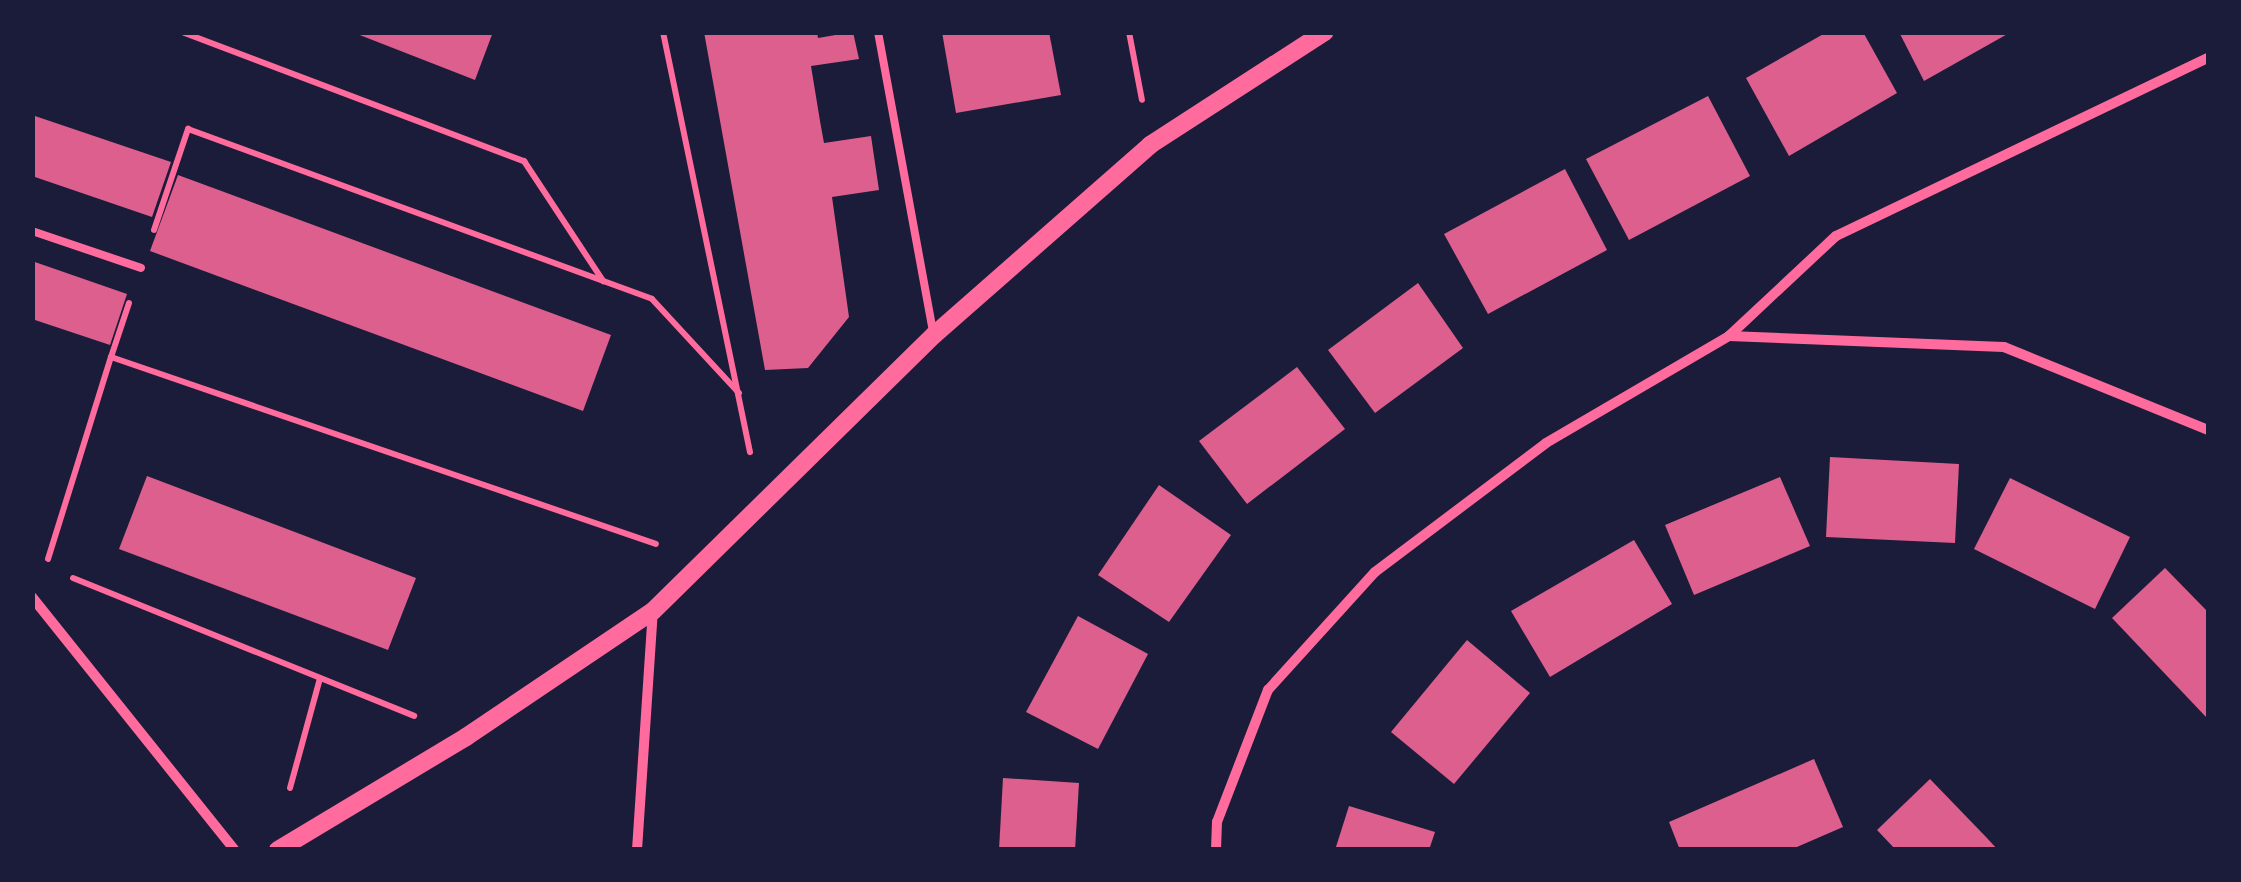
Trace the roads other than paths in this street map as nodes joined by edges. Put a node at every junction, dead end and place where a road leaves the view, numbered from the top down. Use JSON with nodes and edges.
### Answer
{"nodes":[{"id":1,"x":878,"y":32,"type":"edge"},
{"id":2,"x":1324,"y":32,"type":"edge"},
{"id":3,"x":2208,"y":58,"type":"edge"},
{"id":4,"x":32,"y":231,"type":"edge"},
{"id":5,"x":141,"y":268,"type":"road end"},
{"id":6,"x":934,"y":335,"type":"junction"},
{"id":7,"x":1729,"y":336,"type":"junction"},
{"id":8,"x":2208,"y":430,"type":"edge"},
{"id":9,"x":34,"y":598,"type":"edge"},
{"id":10,"x":653,"y":611,"type":"junction"},
{"id":11,"x":235,"y":850,"type":"edge"},
{"id":12,"x":278,"y":850,"type":"edge"},
{"id":13,"x":637,"y":850,"type":"edge"},
{"id":14,"x":1216,"y":850,"type":"edge"}],
"edges":[{"from":1,"to":6,"type":"lane"},
{"from":2,"to":6,"type":"street"},
{"from":3,"to":7,"type":"street"},
{"from":4,"to":5,"type":"lane"},
{"from":6,"to":10,"type":"street"},
{"from":7,"to":8,"type":"street"},
{"from":7,"to":14,"type":"street"},
{"from":9,"to":11,"type":"street"},
{"from":10,"to":12,"type":"street"},
{"from":10,"to":13,"type":"street"}]}
